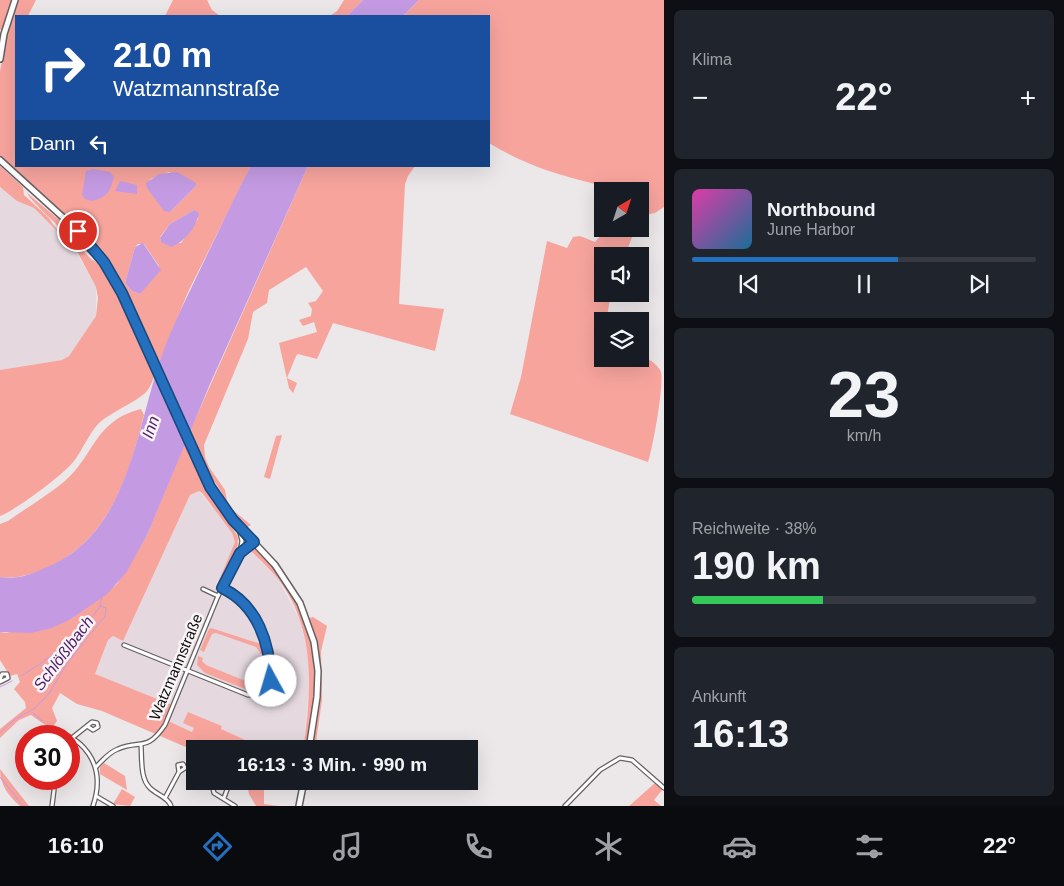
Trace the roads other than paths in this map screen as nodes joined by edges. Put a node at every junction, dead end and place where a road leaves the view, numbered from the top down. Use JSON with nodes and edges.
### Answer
{"nodes":[{"id":1,"x":15,"y":0,"type":"edge"},
{"id":2,"x":0,"y":59,"type":"edge"},
{"id":3,"x":0,"y":160,"type":"edge"},
{"id":4,"x":0,"y":165,"type":"edge"},
{"id":5,"x":8,"y":170,"type":"junction"},
{"id":6,"x":233,"y":520,"type":"junction"},
{"id":7,"x":250,"y":537,"type":"junction"},
{"id":8,"x":254,"y":542,"type":"junction"},
{"id":9,"x":241,"y":546,"type":"junction"},
{"id":10,"x":240,"y":553,"type":"junction"},
{"id":11,"x":222,"y":588,"type":"junction"},
{"id":12,"x":203,"y":589,"type":"dead end"},
{"id":13,"x":218,"y":596,"type":"junction"},
{"id":14,"x":124,"y":645,"type":"dead end"},
{"id":15,"x":188,"y":670,"type":"junction"},
{"id":16,"x":87,"y":726,"type":"dead end"},
{"id":17,"x":80,"y":732,"type":"edge"},
{"id":18,"x":310,"y":740,"type":"edge"},
{"id":19,"x":80,"y":745,"type":"edge"},
{"id":20,"x":141,"y":746,"type":"junction"},
{"id":21,"x":96,"y":767,"type":"junction"},
{"id":22,"x":179,"y":772,"type":"dead end"},
{"id":23,"x":664,"y":788,"type":"edge"},
{"id":24,"x":54,"y":790,"type":"edge"},
{"id":25,"x":214,"y":790,"type":"edge"},
{"id":26,"x":227,"y":790,"type":"edge"},
{"id":27,"x":302,"y":790,"type":"edge"},
{"id":28,"x":96,"y":796,"type":"junction"},
{"id":29,"x":165,"y":798,"type":"junction"},
{"id":30,"x":224,"y":798,"type":"junction"},
{"id":31,"x":52,"y":806,"type":"edge"},
{"id":32,"x":93,"y":806,"type":"edge"},
{"id":33,"x":113,"y":806,"type":"edge"},
{"id":34,"x":171,"y":806,"type":"edge"},
{"id":35,"x":235,"y":806,"type":"edge"},
{"id":36,"x":299,"y":806,"type":"edge"},
{"id":37,"x":565,"y":806,"type":"edge"}],
"edges":[{"from":1,"to":2,"type":"main road"},
{"from":3,"to":5,"type":"main road"},
{"from":4,"to":5,"type":"main road"},
{"from":5,"to":6,"type":"main road"},
{"from":6,"to":7,"type":"main road"},
{"from":6,"to":9,"type":"street","name":"Watzmannstraße"},
{"from":7,"to":8,"type":"main road"},
{"from":7,"to":9,"type":"street"},
{"from":8,"to":10,"type":"street","name":"Watzmannstraße"},
{"from":8,"to":18,"type":"main road"},
{"from":9,"to":10,"type":"street","name":"Watzmannstraße"},
{"from":10,"to":11,"type":"street","name":"Watzmannstraße"},
{"from":11,"to":13,"type":"street","name":"Watzmannstraße"},
{"from":11,"to":15,"type":"street"},
{"from":12,"to":13,"type":"street"},
{"from":13,"to":15,"type":"street","name":"Watzmannstraße"},
{"from":14,"to":15,"type":"street"},
{"from":15,"to":20,"type":"street","name":"Watzmannstraße"},
{"from":16,"to":17,"type":"street"},
{"from":19,"to":21,"type":"street"},
{"from":20,"to":21,"type":"street"},
{"from":20,"to":29,"type":"street"},
{"from":21,"to":28,"type":"street"},
{"from":22,"to":29,"type":"street"},
{"from":23,"to":37,"type":"street"},
{"from":24,"to":31,"type":"street"},
{"from":25,"to":30,"type":"street"},
{"from":26,"to":30,"type":"street"},
{"from":27,"to":36,"type":"main road"},
{"from":28,"to":32,"type":"street"},
{"from":28,"to":33,"type":"street"},
{"from":29,"to":34,"type":"street"},
{"from":30,"to":35,"type":"street"}]}
